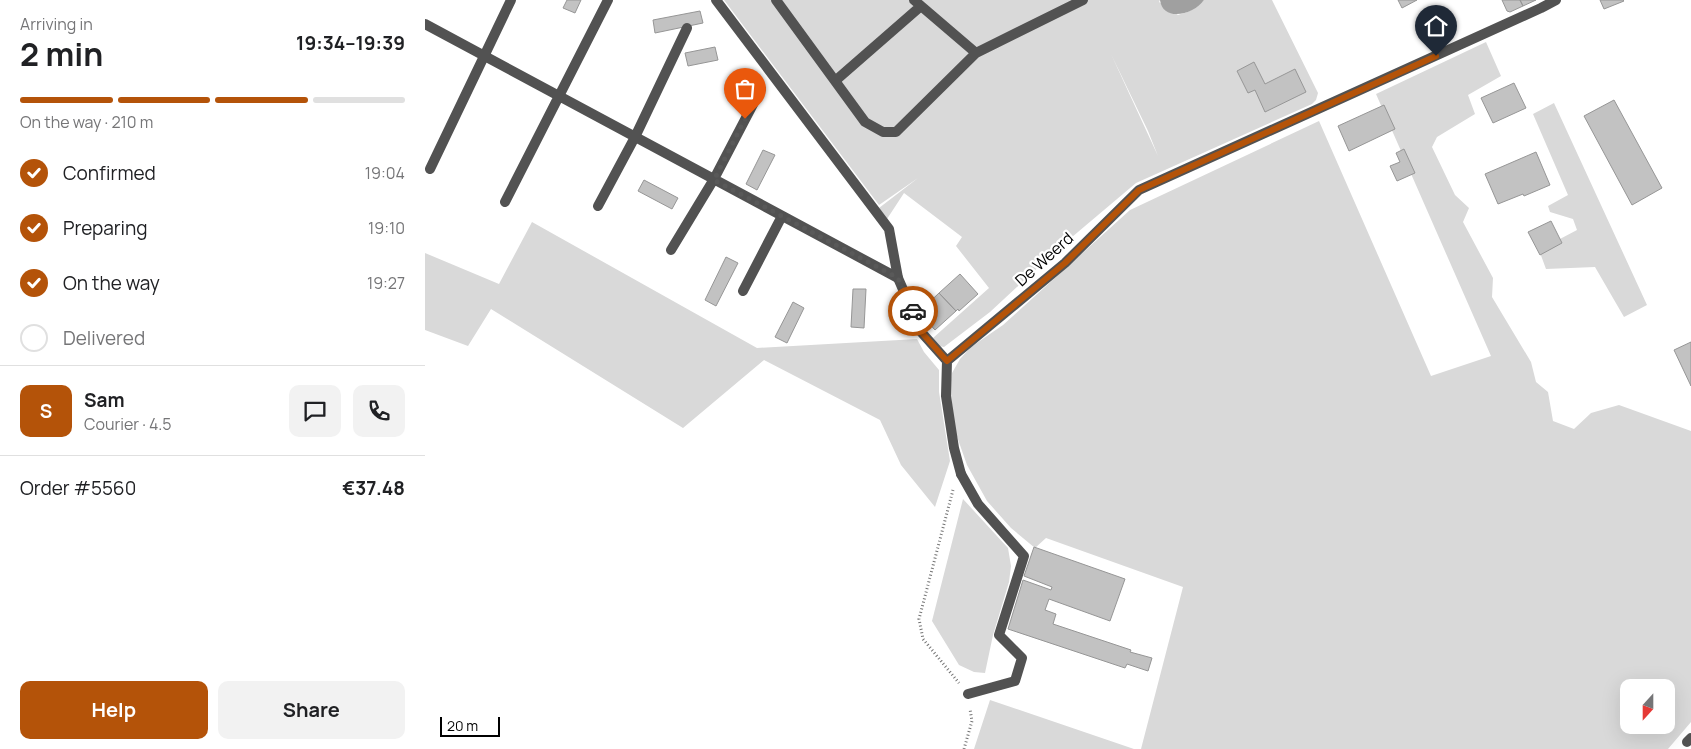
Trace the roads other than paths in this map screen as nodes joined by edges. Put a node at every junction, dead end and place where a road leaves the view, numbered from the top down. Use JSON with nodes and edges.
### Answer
{"nodes":[{"id":1,"x":511,"y":0,"type":"edge"},
{"id":2,"x":607,"y":0,"type":"edge"},
{"id":3,"x":716,"y":0,"type":"edge"},
{"id":4,"x":775,"y":0,"type":"edge"},
{"id":5,"x":1083,"y":0,"type":"edge"},
{"id":6,"x":1556,"y":0,"type":"edge"},
{"id":7,"x":918,"y":3,"type":"edge"},
{"id":8,"x":425,"y":24,"type":"edge"},
{"id":9,"x":687,"y":28,"type":"dead end"},
{"id":10,"x":976,"y":53,"type":"junction"},
{"id":11,"x":485,"y":57,"type":"junction"},
{"id":12,"x":835,"y":81,"type":"junction"},
{"id":13,"x":761,"y":89,"type":"dead end"},
{"id":14,"x":559,"y":96,"type":"junction"},
{"id":15,"x":635,"y":137,"type":"junction"},
{"id":16,"x":431,"y":169,"type":"dead end"},
{"id":17,"x":714,"y":180,"type":"junction"},
{"id":18,"x":505,"y":202,"type":"dead end"},
{"id":19,"x":598,"y":206,"type":"dead end"},
{"id":20,"x":782,"y":216,"type":"junction"},
{"id":21,"x":671,"y":250,"type":"dead end"},
{"id":22,"x":898,"y":278,"type":"junction"},
{"id":23,"x":743,"y":291,"type":"dead end"},
{"id":24,"x":947,"y":361,"type":"junction"},
{"id":25,"x":968,"y":694,"type":"road end"}],
"edges":[{"from":1,"to":11,"type":"street"},
{"from":2,"to":14,"type":"street"},
{"from":3,"to":22,"type":"street"},
{"from":4,"to":12,"type":"street"},
{"from":5,"to":10,"type":"street"},
{"from":6,"to":24,"type":"street","name":"De Weerd"},
{"from":7,"to":10,"type":"street"},
{"from":7,"to":12,"type":"street"},
{"from":8,"to":11,"type":"street"},
{"from":9,"to":15,"type":"street"},
{"from":10,"to":12,"type":"street"},
{"from":11,"to":14,"type":"street"},
{"from":11,"to":16,"type":"street"},
{"from":13,"to":17,"type":"street"},
{"from":14,"to":15,"type":"street"},
{"from":14,"to":18,"type":"street"},
{"from":15,"to":17,"type":"street"},
{"from":15,"to":19,"type":"street"},
{"from":17,"to":20,"type":"street"},
{"from":17,"to":21,"type":"street"},
{"from":20,"to":22,"type":"street"},
{"from":20,"to":23,"type":"street"},
{"from":22,"to":24,"type":"street"},
{"from":24,"to":25,"type":"street"}]}
